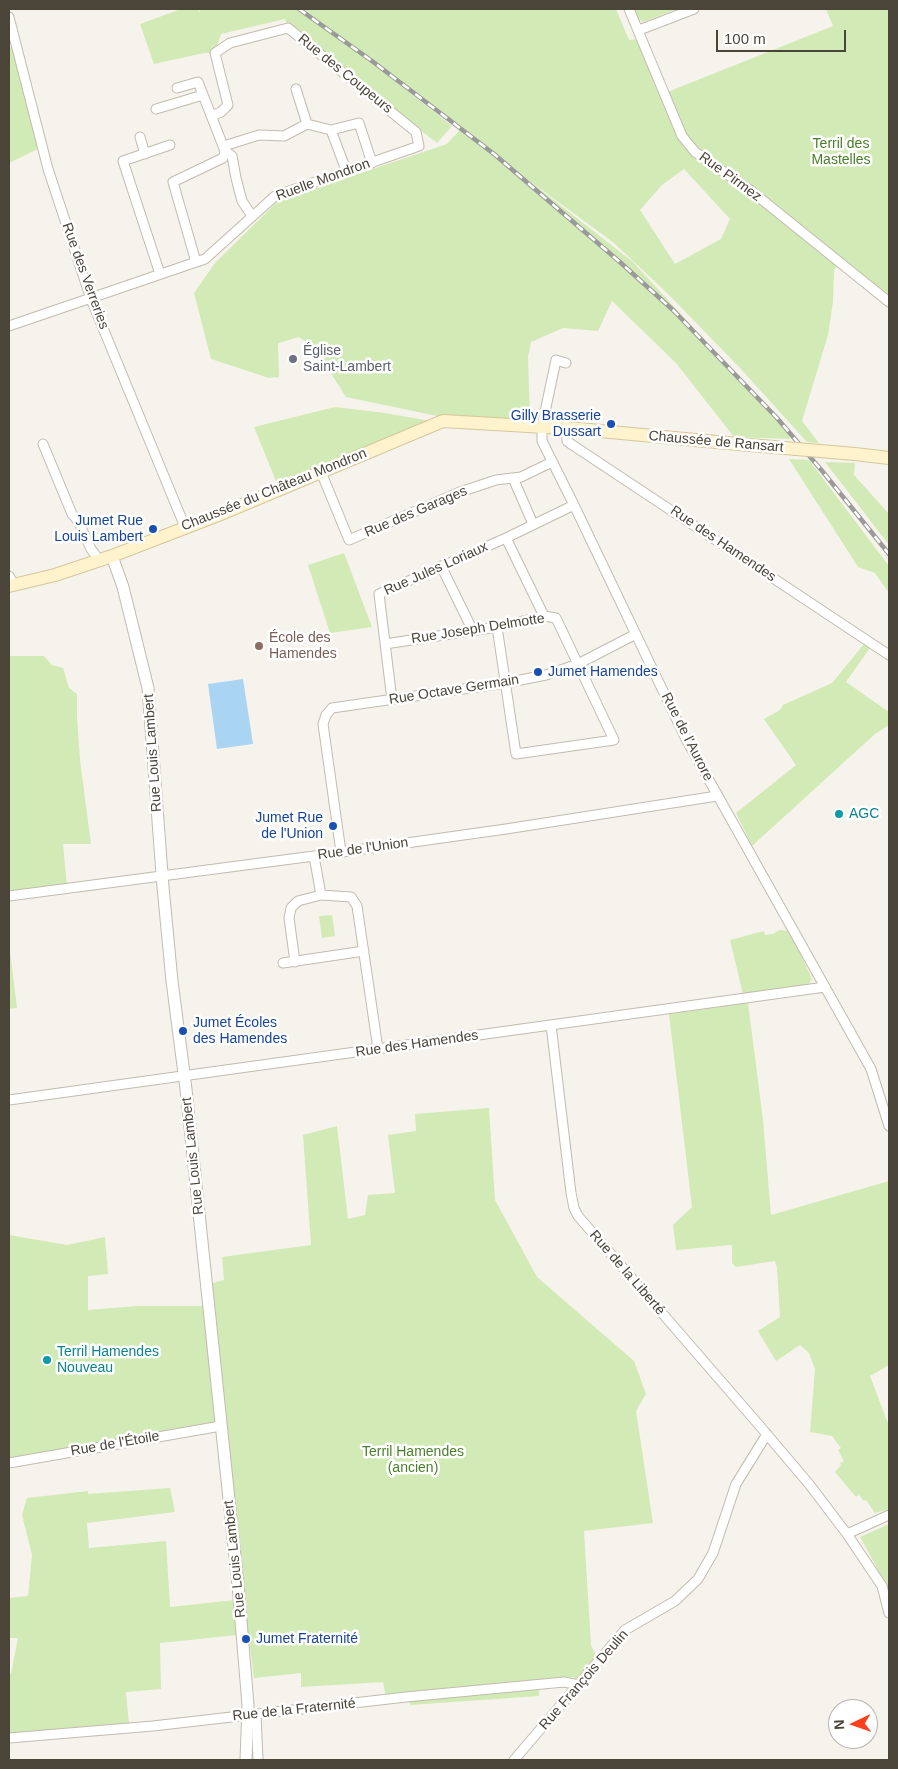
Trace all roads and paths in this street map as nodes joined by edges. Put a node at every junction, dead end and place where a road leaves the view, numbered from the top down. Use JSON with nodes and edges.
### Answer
{"nodes":[{"id":1,"x":628,"y":9,"type":"edge"},
{"id":2,"x":694,"y":9,"type":"edge"},
{"id":3,"x":9,"y":17,"type":"edge"},
{"id":4,"x":639,"y":30,"type":"junction"},
{"id":5,"x":177,"y":88,"type":"dead end"},
{"id":6,"x":296,"y":89,"type":"dead end"},
{"id":7,"x":203,"y":95,"type":"junction"},
{"id":8,"x":156,"y":109,"type":"dead end"},
{"id":9,"x":211,"y":116,"type":"junction"},
{"id":10,"x":307,"y":124,"type":"junction"},
{"id":11,"x":331,"y":130,"type":"junction"},
{"id":12,"x":140,"y":138,"type":"dead end"},
{"id":13,"x":170,"y":145,"type":"dead end"},
{"id":14,"x":420,"y":146,"type":"joint"},
{"id":15,"x":225,"y":150,"type":"junction"},
{"id":16,"x":145,"y":154,"type":"junction"},
{"id":17,"x":372,"y":163,"type":"junction"},
{"id":18,"x":346,"y":170,"type":"junction"},
{"id":19,"x":252,"y":216,"type":"junction"},
{"id":20,"x":196,"y":262,"type":"junction"},
{"id":21,"x":160,"y":274,"type":"junction"},
{"id":22,"x":91,"y":299,"type":"junction"},
{"id":23,"x":889,"y":302,"type":"edge"},
{"id":24,"x":9,"y":326,"type":"edge"},
{"id":25,"x":566,"y":363,"type":"dead end"},
{"id":26,"x":542,"y":426,"type":"junction"},
{"id":27,"x":567,"y":428,"type":"junction"},
{"id":28,"x":43,"y":444,"type":"dead end"},
{"id":29,"x":889,"y":458,"type":"edge"},
{"id":30,"x":552,"y":462,"type":"junction"},
{"id":31,"x":321,"y":472,"type":"junction"},
{"id":32,"x":513,"y":478,"type":"junction"},
{"id":33,"x":574,"y":505,"type":"junction"},
{"id":34,"x":533,"y":524,"type":"junction"},
{"id":35,"x":186,"y":527,"type":"junction"},
{"id":36,"x":506,"y":538,"type":"junction"},
{"id":37,"x":112,"y":556,"type":"junction"},
{"id":38,"x":99,"y":560,"type":"junction"},
{"id":39,"x":441,"y":566,"type":"junction"},
{"id":40,"x":10,"y":582,"type":"edge"},
{"id":41,"x":544,"y":616,"type":"junction"},
{"id":42,"x":497,"y":628,"type":"junction"},
{"id":43,"x":473,"y":631,"type":"junction"},
{"id":44,"x":636,"y":634,"type":"junction"},
{"id":45,"x":385,"y":644,"type":"junction"},
{"id":46,"x":889,"y":655,"type":"edge"},
{"id":47,"x":578,"y":664,"type":"junction"},
{"id":48,"x":504,"y":683,"type":"junction"},
{"id":49,"x":392,"y":700,"type":"junction"},
{"id":50,"x":717,"y":796,"type":"junction"},
{"id":51,"x":341,"y":852,"type":"junction"},
{"id":52,"x":314,"y":856,"type":"junction"},
{"id":53,"x":162,"y":877,"type":"junction"},
{"id":54,"x":321,"y":895,"type":"junction"},
{"id":55,"x":9,"y":896,"type":"edge"},
{"id":56,"x":364,"y":951,"type":"junction"},
{"id":57,"x":295,"y":962,"type":"junction"},
{"id":58,"x":283,"y":963,"type":"dead end"},
{"id":59,"x":825,"y":987,"type":"junction"},
{"id":60,"x":551,"y":1025,"type":"junction"},
{"id":61,"x":378,"y":1049,"type":"junction"},
{"id":62,"x":184,"y":1077,"type":"junction"},
{"id":63,"x":9,"y":1100,"type":"edge"},
{"id":64,"x":889,"y":1126,"type":"edge"},
{"id":65,"x":221,"y":1426,"type":"junction"},
{"id":66,"x":767,"y":1434,"type":"junction"},
{"id":67,"x":9,"y":1463,"type":"edge"},
{"id":68,"x":889,"y":1515,"type":"edge"},
{"id":69,"x":847,"y":1534,"type":"junction"},
{"id":70,"x":889,"y":1614,"type":"edge"},
{"id":71,"x":578,"y":1684,"type":"junction"},
{"id":72,"x":252,"y":1715,"type":"junction"},
{"id":73,"x":9,"y":1738,"type":"edge"},
{"id":74,"x":246,"y":1760,"type":"edge"},
{"id":75,"x":258,"y":1760,"type":"edge"},
{"id":76,"x":514,"y":1760,"type":"edge"}],
"edges":[{"from":1,"to":4,"type":"street","name":"Rue Pirmez"},
{"from":2,"to":4,"type":"street"},
{"from":3,"to":22,"type":"street","name":"Rue des Verreries"},
{"from":4,"to":23,"type":"street","name":"Rue Pirmez"},
{"from":5,"to":7,"type":"street"},
{"from":6,"to":10,"type":"street"},
{"from":7,"to":8,"type":"street"},
{"from":7,"to":9,"type":"street"},
{"from":9,"to":14,"type":"street","name":"Rue des Coupeurs"},
{"from":9,"to":15,"type":"street"},
{"from":10,"to":11,"type":"street"},
{"from":10,"to":15,"type":"street"},
{"from":11,"to":17,"type":"street"},
{"from":11,"to":18,"type":"street"},
{"from":12,"to":16,"type":"street"},
{"from":13,"to":16,"type":"street"},
{"from":14,"to":17,"type":"street","name":"Ruelle Mondron"},
{"from":15,"to":19,"type":"street"},
{"from":15,"to":20,"type":"street"},
{"from":16,"to":21,"type":"street"},
{"from":17,"to":18,"type":"street","name":"Ruelle Mondron"},
{"from":18,"to":19,"type":"street","name":"Ruelle Mondron"},
{"from":19,"to":20,"type":"street","name":"Ruelle Mondron"},
{"from":20,"to":21,"type":"street","name":"Ruelle Mondron"},
{"from":21,"to":22,"type":"street","name":"Ruelle Mondron"},
{"from":22,"to":24,"type":"street","name":"Ruelle Mondron"},
{"from":22,"to":35,"type":"street","name":"Rue des Verreries"},
{"from":25,"to":26,"type":"street"},
{"from":26,"to":27,"type":"main road","name":"Chaussée de Ransart"},
{"from":26,"to":30,"type":"street","name":"Rue de l'Aurore"},
{"from":26,"to":31,"type":"main road","name":"Chaussée du Château Mondron"},
{"from":27,"to":29,"type":"main road","name":"Chaussée de Ransart","bridge":true},
{"from":27,"to":46,"type":"street","name":"Rue des Hamendes"},
{"from":28,"to":38,"type":"street"},
{"from":30,"to":32,"type":"street","name":"Rue des Garages"},
{"from":30,"to":33,"type":"street","name":"Rue de l'Aurore"},
{"from":31,"to":32,"type":"street","name":"Rue des Garages"},
{"from":31,"to":35,"type":"main road","name":"Chaussée du Château Mondron"},
{"from":32,"to":34,"type":"street"},
{"from":33,"to":34,"type":"street","name":"Rue Jules Loriaux"},
{"from":33,"to":44,"type":"street","name":"Rue de l'Aurore"},
{"from":34,"to":36,"type":"street","name":"Rue Jules Loriaux"},
{"from":35,"to":37,"type":"main road","name":"Chaussée du Château Mondron"},
{"from":36,"to":39,"type":"street","name":"Rue Jules Loriaux"},
{"from":36,"to":41,"type":"street"},
{"from":37,"to":38,"type":"main road","name":"Chaussée du Château Mondron"},
{"from":37,"to":53,"type":"street","name":"Rue Louis Lambert"},
{"from":38,"to":40,"type":"main road","name":"Chaussée du Château Mondron"},
{"from":39,"to":43,"type":"street"},
{"from":39,"to":45,"type":"street","name":"Rue Jules Loriaux"},
{"from":41,"to":42,"type":"street","name":"Rue Joseph Delmotte"},
{"from":41,"to":47,"type":"street","name":"Rue Joseph Delmotte"},
{"from":42,"to":43,"type":"street","name":"Rue Joseph Delmotte"},
{"from":42,"to":48,"type":"street"},
{"from":43,"to":45,"type":"street","name":"Rue Joseph Delmotte"},
{"from":44,"to":47,"type":"street","name":"Rue Octave Germain"},
{"from":44,"to":50,"type":"street","name":"Rue de l'Aurore"},
{"from":45,"to":49,"type":"street","name":"Rue Jules Loriaux"},
{"from":47,"to":48,"type":"street","name":"Rue Octave Germain"},
{"from":47,"to":48,"type":"street","name":"Rue Joseph Delmotte"},
{"from":48,"to":49,"type":"street","name":"Rue Octave Germain"},
{"from":49,"to":51,"type":"street","name":"Rue Octave Germain"},
{"from":50,"to":51,"type":"street","name":"Rue de l'Union"},
{"from":50,"to":59,"type":"street","name":"Rue de l'Aurore"},
{"from":51,"to":52,"type":"street","name":"Rue de l'Union"},
{"from":52,"to":53,"type":"street","name":"Rue de l'Union"},
{"from":52,"to":54,"type":"street"},
{"from":53,"to":55,"type":"street","name":"Rue de l'Union"},
{"from":53,"to":62,"type":"street","name":"Rue Louis Lambert"},
{"from":54,"to":56,"type":"street"},
{"from":54,"to":57,"type":"street"},
{"from":56,"to":57,"type":"street"},
{"from":56,"to":61,"type":"street"},
{"from":57,"to":58,"type":"street"},
{"from":59,"to":60,"type":"street","name":"Rue des Hamendes"},
{"from":59,"to":64,"type":"street","name":"Rue de l'Aurore"},
{"from":60,"to":61,"type":"street","name":"Rue des Hamendes"},
{"from":60,"to":66,"type":"street","name":"Rue de la Liberté"},
{"from":61,"to":62,"type":"street","name":"Rue des Hamendes"},
{"from":62,"to":63,"type":"street","name":"Rue des Hamendes"},
{"from":62,"to":65,"type":"street","name":"Rue Louis Lambert"},
{"from":65,"to":67,"type":"street","name":"Rue de l'Étoile"},
{"from":65,"to":72,"type":"street","name":"Rue Louis Lambert"},
{"from":66,"to":69,"type":"street","name":"Rue de la Liberté"},
{"from":66,"to":71,"type":"street","name":"Rue François Deulin"},
{"from":68,"to":69,"type":"street"},
{"from":69,"to":70,"type":"street"},
{"from":71,"to":72,"type":"street","name":"Rue de la Fraternité"},
{"from":71,"to":76,"type":"street","name":"Rue François Deulin"},
{"from":72,"to":73,"type":"street","name":"Rue de la Fraternité"},
{"from":72,"to":74,"type":"street","name":"Rue Louis Lambert"},
{"from":72,"to":75,"type":"street"}]}
